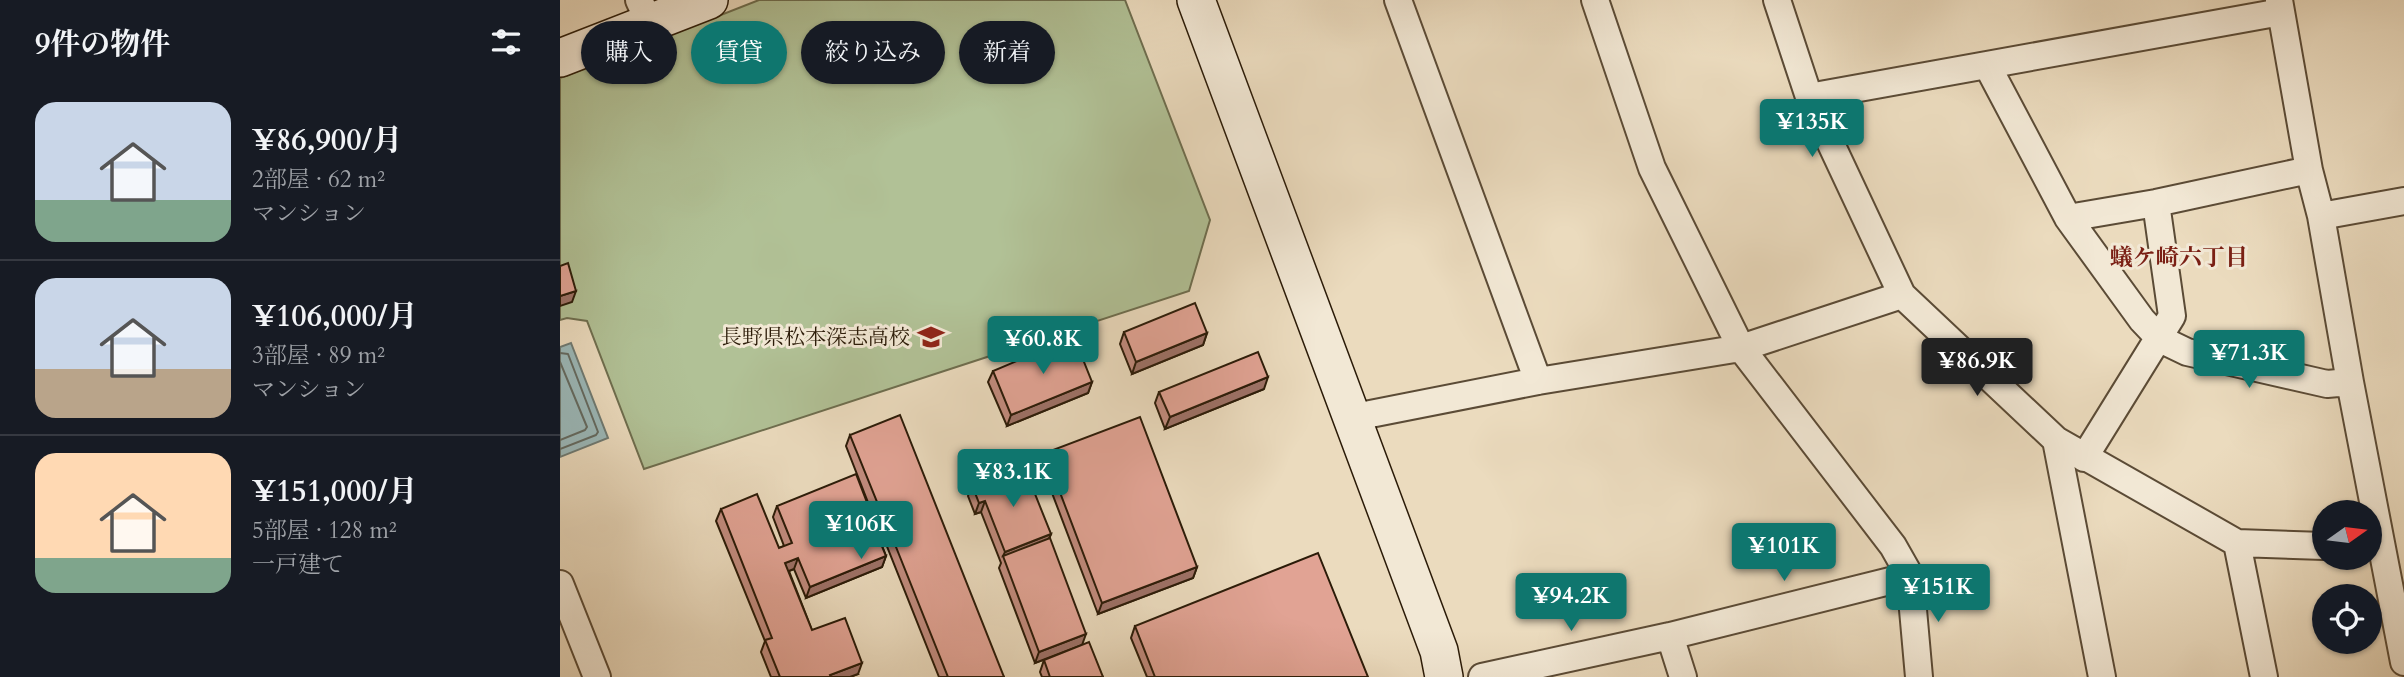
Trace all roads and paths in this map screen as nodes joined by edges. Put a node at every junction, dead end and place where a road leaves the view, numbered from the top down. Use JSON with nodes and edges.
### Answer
{"nodes":[{"id":1,"x":709,"y":0,"type":"edge"},
{"id":2,"x":1196,"y":0,"type":"edge"},
{"id":3,"x":1398,"y":0,"type":"edge"},
{"id":4,"x":1595,"y":0,"type":"edge"},
{"id":5,"x":1776,"y":0,"type":"edge"},
{"id":6,"x":2280,"y":6,"type":"edge"},
{"id":7,"x":645,"y":12,"type":"edge"},
{"id":8,"x":560,"y":58,"type":"edge"},
{"id":9,"x":1987,"y":65,"type":"junction"},
{"id":10,"x":1809,"y":97,"type":"junction"},
{"id":11,"x":2309,"y":170,"type":"junction"},
{"id":12,"x":2404,"y":201,"type":"edge"},
{"id":13,"x":2156,"y":202,"type":"junction"},
{"id":14,"x":2321,"y":216,"type":"junction"},
{"id":15,"x":2068,"y":218,"type":"junction"},
{"id":16,"x":1902,"y":295,"type":"junction"},
{"id":17,"x":2160,"y":338,"type":"junction"},
{"id":18,"x":1741,"y":348,"type":"junction"},
{"id":19,"x":1538,"y":381,"type":"junction"},
{"id":20,"x":2350,"y":382,"type":"junction"},
{"id":21,"x":1350,"y":418,"type":"junction"},
{"id":22,"x":2056,"y":440,"type":"junction"},
{"id":23,"x":2084,"y":458,"type":"junction"},
{"id":24,"x":2237,"y":543,"type":"junction"},
{"id":25,"x":2312,"y":546,"type":"edge"},
{"id":26,"x":2385,"y":548,"type":"edge"},
{"id":27,"x":1910,"y":576,"type":"junction"},
{"id":28,"x":560,"y":584,"type":"edge"},
{"id":29,"x":1670,"y":636,"type":"junction"},
{"id":30,"x":2404,"y":662,"type":"edge"},
{"id":31,"x":597,"y":677,"type":"edge"},
{"id":32,"x":1444,"y":677,"type":"edge"},
{"id":33,"x":1482,"y":677,"type":"edge"},
{"id":34,"x":1683,"y":677,"type":"edge"},
{"id":35,"x":1919,"y":677,"type":"edge"},
{"id":36,"x":2102,"y":677,"type":"edge"},
{"id":37,"x":2264,"y":677,"type":"edge"}],
"edges":[{"from":1,"to":7,"type":"street"},
{"from":2,"to":21,"type":"street"},
{"from":3,"to":19,"type":"street"},
{"from":4,"to":18,"type":"street"},
{"from":5,"to":10,"type":"street"},
{"from":6,"to":9,"type":"street"},
{"from":6,"to":11,"type":"street"},
{"from":7,"to":8,"type":"street"},
{"from":9,"to":10,"type":"street"},
{"from":9,"to":15,"type":"street"},
{"from":10,"to":16,"type":"street"},
{"from":11,"to":13,"type":"street"},
{"from":11,"to":14,"type":"street"},
{"from":12,"to":14,"type":"street"},
{"from":13,"to":15,"type":"street"},
{"from":13,"to":17,"type":"street"},
{"from":14,"to":20,"type":"street"},
{"from":15,"to":17,"type":"street"},
{"from":16,"to":18,"type":"street"},
{"from":16,"to":22,"type":"street"},
{"from":17,"to":20,"type":"street"},
{"from":17,"to":23,"type":"street"},
{"from":18,"to":19,"type":"street"},
{"from":18,"to":27,"type":"street"},
{"from":19,"to":21,"type":"street"},
{"from":20,"to":26,"type":"street"},
{"from":21,"to":32,"type":"street"},
{"from":22,"to":23,"type":"street"},
{"from":22,"to":36,"type":"street"},
{"from":23,"to":24,"type":"street"},
{"from":24,"to":25,"type":"street"},
{"from":24,"to":37,"type":"street"},
{"from":26,"to":30,"type":"street"},
{"from":27,"to":29,"type":"street"},
{"from":27,"to":35,"type":"street"},
{"from":28,"to":31,"type":"street"},
{"from":29,"to":33,"type":"street"},
{"from":29,"to":34,"type":"street"}]}
